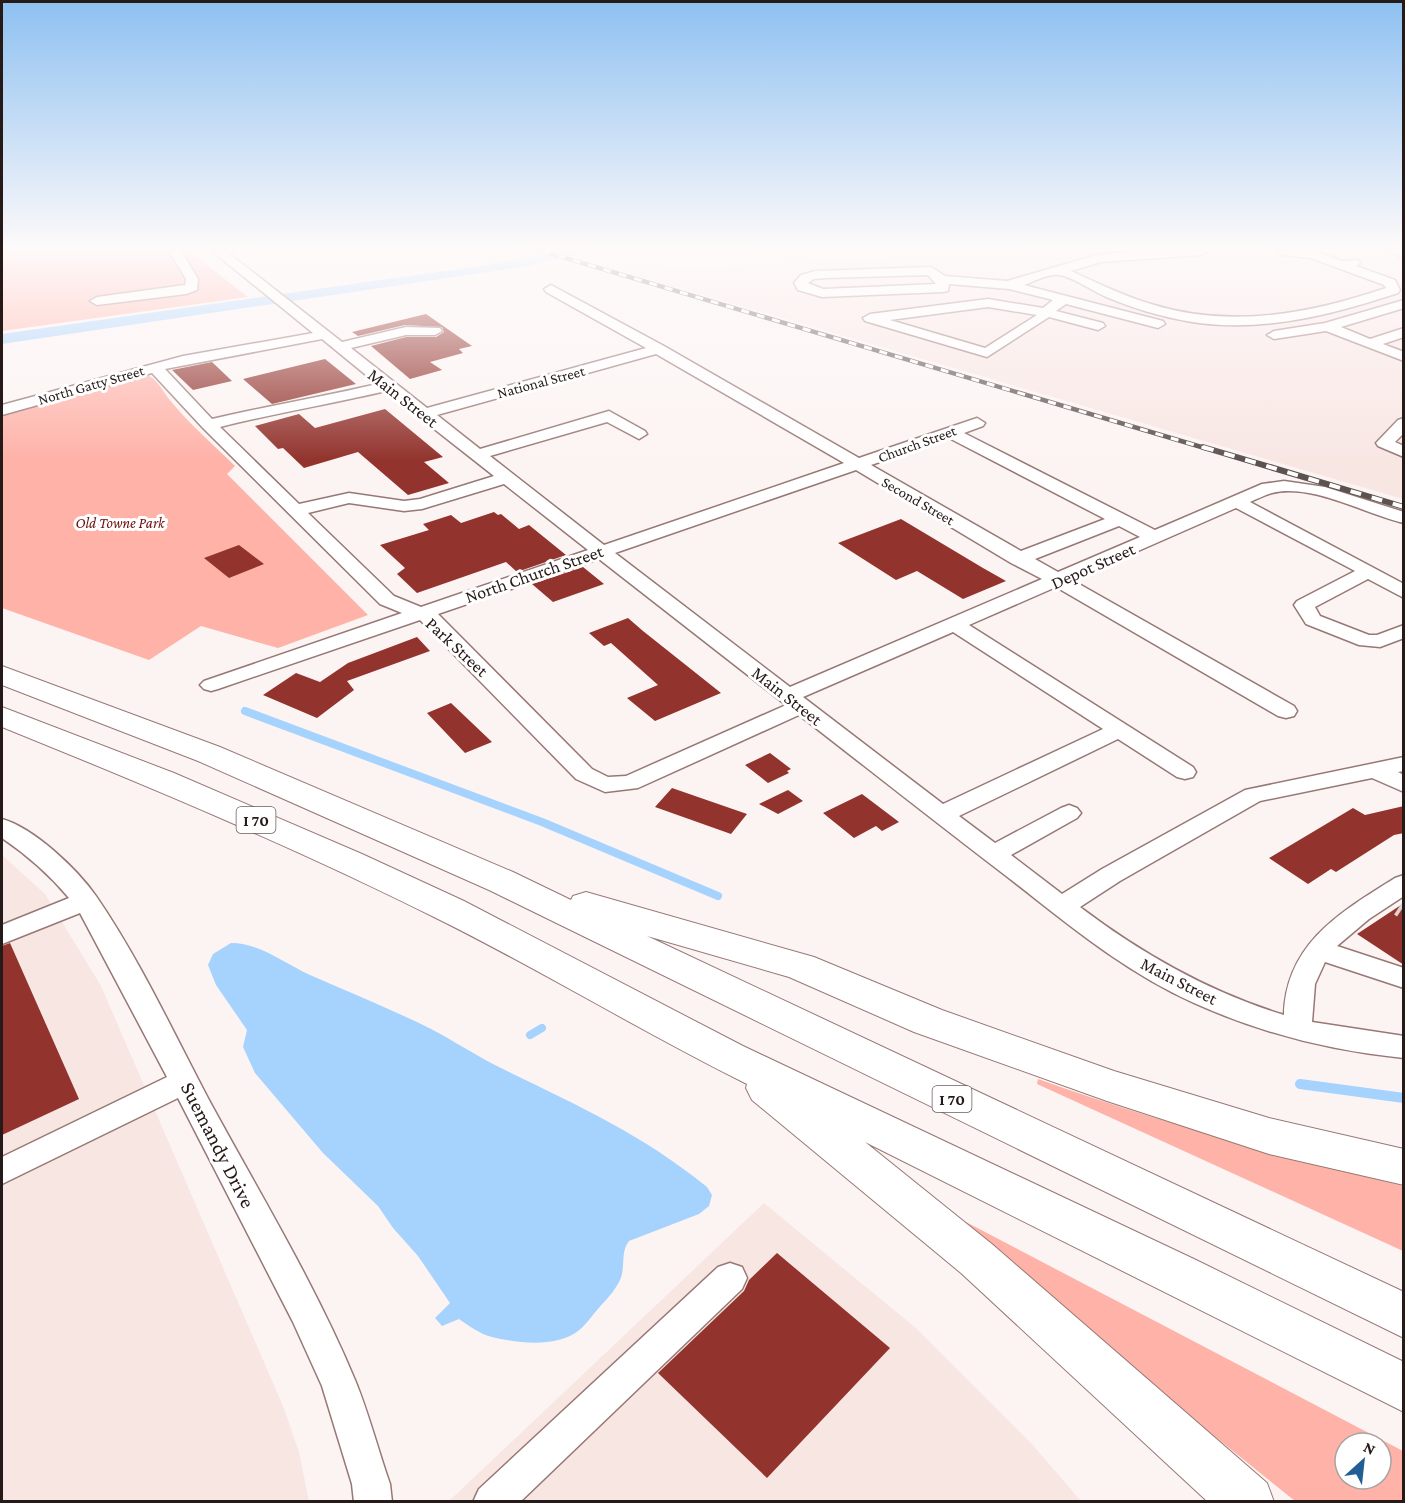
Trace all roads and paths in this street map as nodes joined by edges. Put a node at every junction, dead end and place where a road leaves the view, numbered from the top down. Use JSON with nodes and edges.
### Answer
{"nodes":[{"id":1,"x":307,"y":321,"type":"edge"},
{"id":2,"x":608,"y":321,"type":"edge"},
{"id":3,"x":881,"y":321,"type":"edge"},
{"id":4,"x":1037,"y":321,"type":"edge"},
{"id":5,"x":1080,"y":321,"type":"edge"},
{"id":6,"x":1149,"y":321,"type":"edge"},
{"id":7,"x":1222,"y":321,"type":"edge"},
{"id":8,"x":1271,"y":321,"type":"edge"},
{"id":9,"x":1346,"y":321,"type":"edge"},
{"id":10,"x":1098,"y":326,"type":"dead end"},
{"id":11,"x":1327,"y":327,"type":"junction"},
{"id":12,"x":435,"y":331,"type":"dead end"},
{"id":13,"x":1404,"y":332,"type":"edge"},
{"id":14,"x":331,"y":341,"type":"junction"},
{"id":15,"x":1369,"y":344,"type":"junction"},
{"id":16,"x":659,"y":349,"type":"junction"},
{"id":17,"x":1404,"y":357,"type":"edge"},
{"id":18,"x":154,"y":367,"type":"junction"},
{"id":19,"x":387,"y":386,"type":"junction"},
{"id":20,"x":2,"y":410,"type":"edge"},
{"id":21,"x":423,"y":414,"type":"junction"},
{"id":22,"x":976,"y":423,"type":"dead end"},
{"id":23,"x":1404,"y":423,"type":"edge"},
{"id":24,"x":209,"y":425,"type":"junction"},
{"id":25,"x":951,"y":432,"type":"junction"},
{"id":26,"x":639,"y":434,"type":"dead end"},
{"id":27,"x":1404,"y":452,"type":"edge"},
{"id":28,"x":477,"y":455,"type":"junction"},
{"id":29,"x":858,"y":466,"type":"junction"},
{"id":30,"x":506,"y":478,"type":"junction"},
{"id":31,"x":1237,"y":502,"type":"junction"},
{"id":32,"x":296,"y":510,"type":"junction"},
{"id":33,"x":1404,"y":518,"type":"edge"},
{"id":34,"x":1120,"y":519,"type":"junction"},
{"id":35,"x":1156,"y":538,"type":"junction"},
{"id":36,"x":600,"y":551,"type":"junction"},
{"id":37,"x":1018,"y":559,"type":"junction"},
{"id":38,"x":1369,"y":571,"type":"junction"},
{"id":39,"x":1057,"y":582,"type":"junction"},
{"id":40,"x":1404,"y":592,"type":"edge"},
{"id":41,"x":418,"y":613,"type":"junction"},
{"id":42,"x":956,"y":625,"type":"junction"},
{"id":43,"x":1404,"y":630,"type":"edge"},
{"id":44,"x":2,"y":675,"type":"edge"},
{"id":45,"x":211,"y":685,"type":"dead end"},
{"id":46,"x":794,"y":701,"type":"junction"},
{"id":47,"x":1286,"y":711,"type":"dead end"},
{"id":48,"x":2,"y":716,"type":"edge"},
{"id":49,"x":1119,"y":730,"type":"junction"},
{"id":50,"x":1404,"y":764,"type":"edge"},
{"id":51,"x":1375,"y":770,"type":"junction"},
{"id":52,"x":1185,"y":772,"type":"dead end"},
{"id":53,"x":1404,"y":785,"type":"edge"},
{"id":54,"x":1069,"y":813,"type":"dead end"},
{"id":55,"x":942,"y":814,"type":"junction"},
{"id":56,"x":2,"y":827,"type":"edge"},
{"id":57,"x":993,"y":854,"type":"junction"},
{"id":58,"x":501,"y":881,"type":"junction"},
{"id":59,"x":1397,"y":895,"type":"edge"},
{"id":60,"x":86,"y":901,"type":"junction"},
{"id":61,"x":1061,"y":907,"type":"junction"},
{"id":62,"x":2,"y":935,"type":"edge"},
{"id":63,"x":1318,"y":950,"type":"junction"},
{"id":64,"x":1404,"y":978,"type":"edge"},
{"id":65,"x":1298,"y":1029,"type":"junction"},
{"id":66,"x":1404,"y":1047,"type":"edge"},
{"id":67,"x":729,"y":1057,"type":"junction"},
{"id":68,"x":185,"y":1081,"type":"junction"},
{"id":69,"x":1404,"y":1167,"type":"edge"},
{"id":70,"x":2,"y":1171,"type":"edge"},
{"id":71,"x":730,"y":1278,"type":"dead end"},
{"id":72,"x":1404,"y":1316,"type":"edge"},
{"id":73,"x":1404,"y":1388,"type":"edge"},
{"id":74,"x":373,"y":1502,"type":"edge"},
{"id":75,"x":492,"y":1502,"type":"edge"},
{"id":76,"x":1248,"y":1502,"type":"edge"}],
"edges":[{"from":1,"to":14,"type":"street","name":"Main Street"},
{"from":2,"to":16,"type":"street","name":"Second Street"},
{"from":3,"to":4,"type":"street"},
{"from":5,"to":10,"type":"street"},
{"from":6,"to":11,"type":"street"},
{"from":7,"to":8,"type":"street"},
{"from":9,"to":11,"type":"street"},
{"from":11,"to":15,"type":"street"},
{"from":12,"to":14,"type":"street","name":"North Gatty Street"},
{"from":13,"to":15,"type":"street"},
{"from":14,"to":18,"type":"street","name":"North Gatty Street"},
{"from":14,"to":19,"type":"street","name":"Main Street"},
{"from":15,"to":17,"type":"street"},
{"from":16,"to":21,"type":"street","name":"National Street"},
{"from":16,"to":29,"type":"street","name":"Second Street"},
{"from":18,"to":20,"type":"street","name":"North Gatty Street"},
{"from":18,"to":24,"type":"street","name":"Park Street"},
{"from":19,"to":21,"type":"street","name":"Main Street"},
{"from":19,"to":24,"type":"street"},
{"from":21,"to":28,"type":"street","name":"Main Street"},
{"from":22,"to":25,"type":"street","name":"Church Street"},
{"from":23,"to":27,"type":"street"},
{"from":24,"to":32,"type":"street","name":"Park Street"},
{"from":25,"to":29,"type":"street","name":"Church Street"},
{"from":25,"to":34,"type":"street"},
{"from":26,"to":28,"type":"street"},
{"from":28,"to":30,"type":"street","name":"Main Street"},
{"from":29,"to":36,"type":"street","name":"North Church Street"},
{"from":29,"to":37,"type":"street","name":"Second Street"},
{"from":30,"to":32,"type":"street"},
{"from":30,"to":36,"type":"street","name":"Main Street"},
{"from":31,"to":33,"type":"street","name":"Depot Street"},
{"from":31,"to":35,"type":"street","name":"Depot Street"},
{"from":31,"to":38,"type":"street"},
{"from":32,"to":41,"type":"street","name":"Park Street"},
{"from":34,"to":35,"type":"street"},
{"from":34,"to":37,"type":"street"},
{"from":35,"to":39,"type":"street","name":"Depot Street"},
{"from":36,"to":41,"type":"street","name":"North Church Street"},
{"from":36,"to":46,"type":"street","name":"Main Street"},
{"from":37,"to":39,"type":"street","name":"Second Street"},
{"from":38,"to":40,"type":"street"},
{"from":38,"to":43,"type":"street"},
{"from":39,"to":42,"type":"street","name":"Depot Street"},
{"from":39,"to":47,"type":"street","name":"Second Street"},
{"from":41,"to":45,"type":"street","name":"North Church Street"},
{"from":41,"to":46,"type":"street","name":"Park Street"},
{"from":42,"to":46,"type":"street","name":"Depot Street"},
{"from":42,"to":49,"type":"street"},
{"from":44,"to":58,"type":"highway","number":"I 70"},
{"from":46,"to":55,"type":"street","name":"Main Street"},
{"from":48,"to":67,"type":"highway","number":"I 70"},
{"from":49,"to":52,"type":"street"},
{"from":49,"to":55,"type":"street"},
{"from":50,"to":51,"type":"street"},
{"from":51,"to":53,"type":"street"},
{"from":51,"to":61,"type":"street"},
{"from":54,"to":57,"type":"street"},
{"from":55,"to":57,"type":"street","name":"Main Street"},
{"from":56,"to":60,"type":"street","name":"Suemandy Drive"},
{"from":57,"to":61,"type":"street","name":"Main Street"},
{"from":58,"to":69,"type":"highway"},
{"from":58,"to":72,"type":"highway","number":"I 70"},
{"from":59,"to":63,"type":"street"},
{"from":60,"to":62,"type":"street"},
{"from":60,"to":68,"type":"street","name":"Suemandy Drive"},
{"from":61,"to":65,"type":"street","name":"Main Street"},
{"from":63,"to":64,"type":"street"},
{"from":63,"to":65,"type":"street"},
{"from":65,"to":66,"type":"street","name":"Main Street"},
{"from":67,"to":73,"type":"highway","number":"I 70"},
{"from":67,"to":76,"type":"highway"},
{"from":68,"to":70,"type":"street"},
{"from":68,"to":74,"type":"street","name":"Suemandy Drive"},
{"from":71,"to":75,"type":"street"}]}
